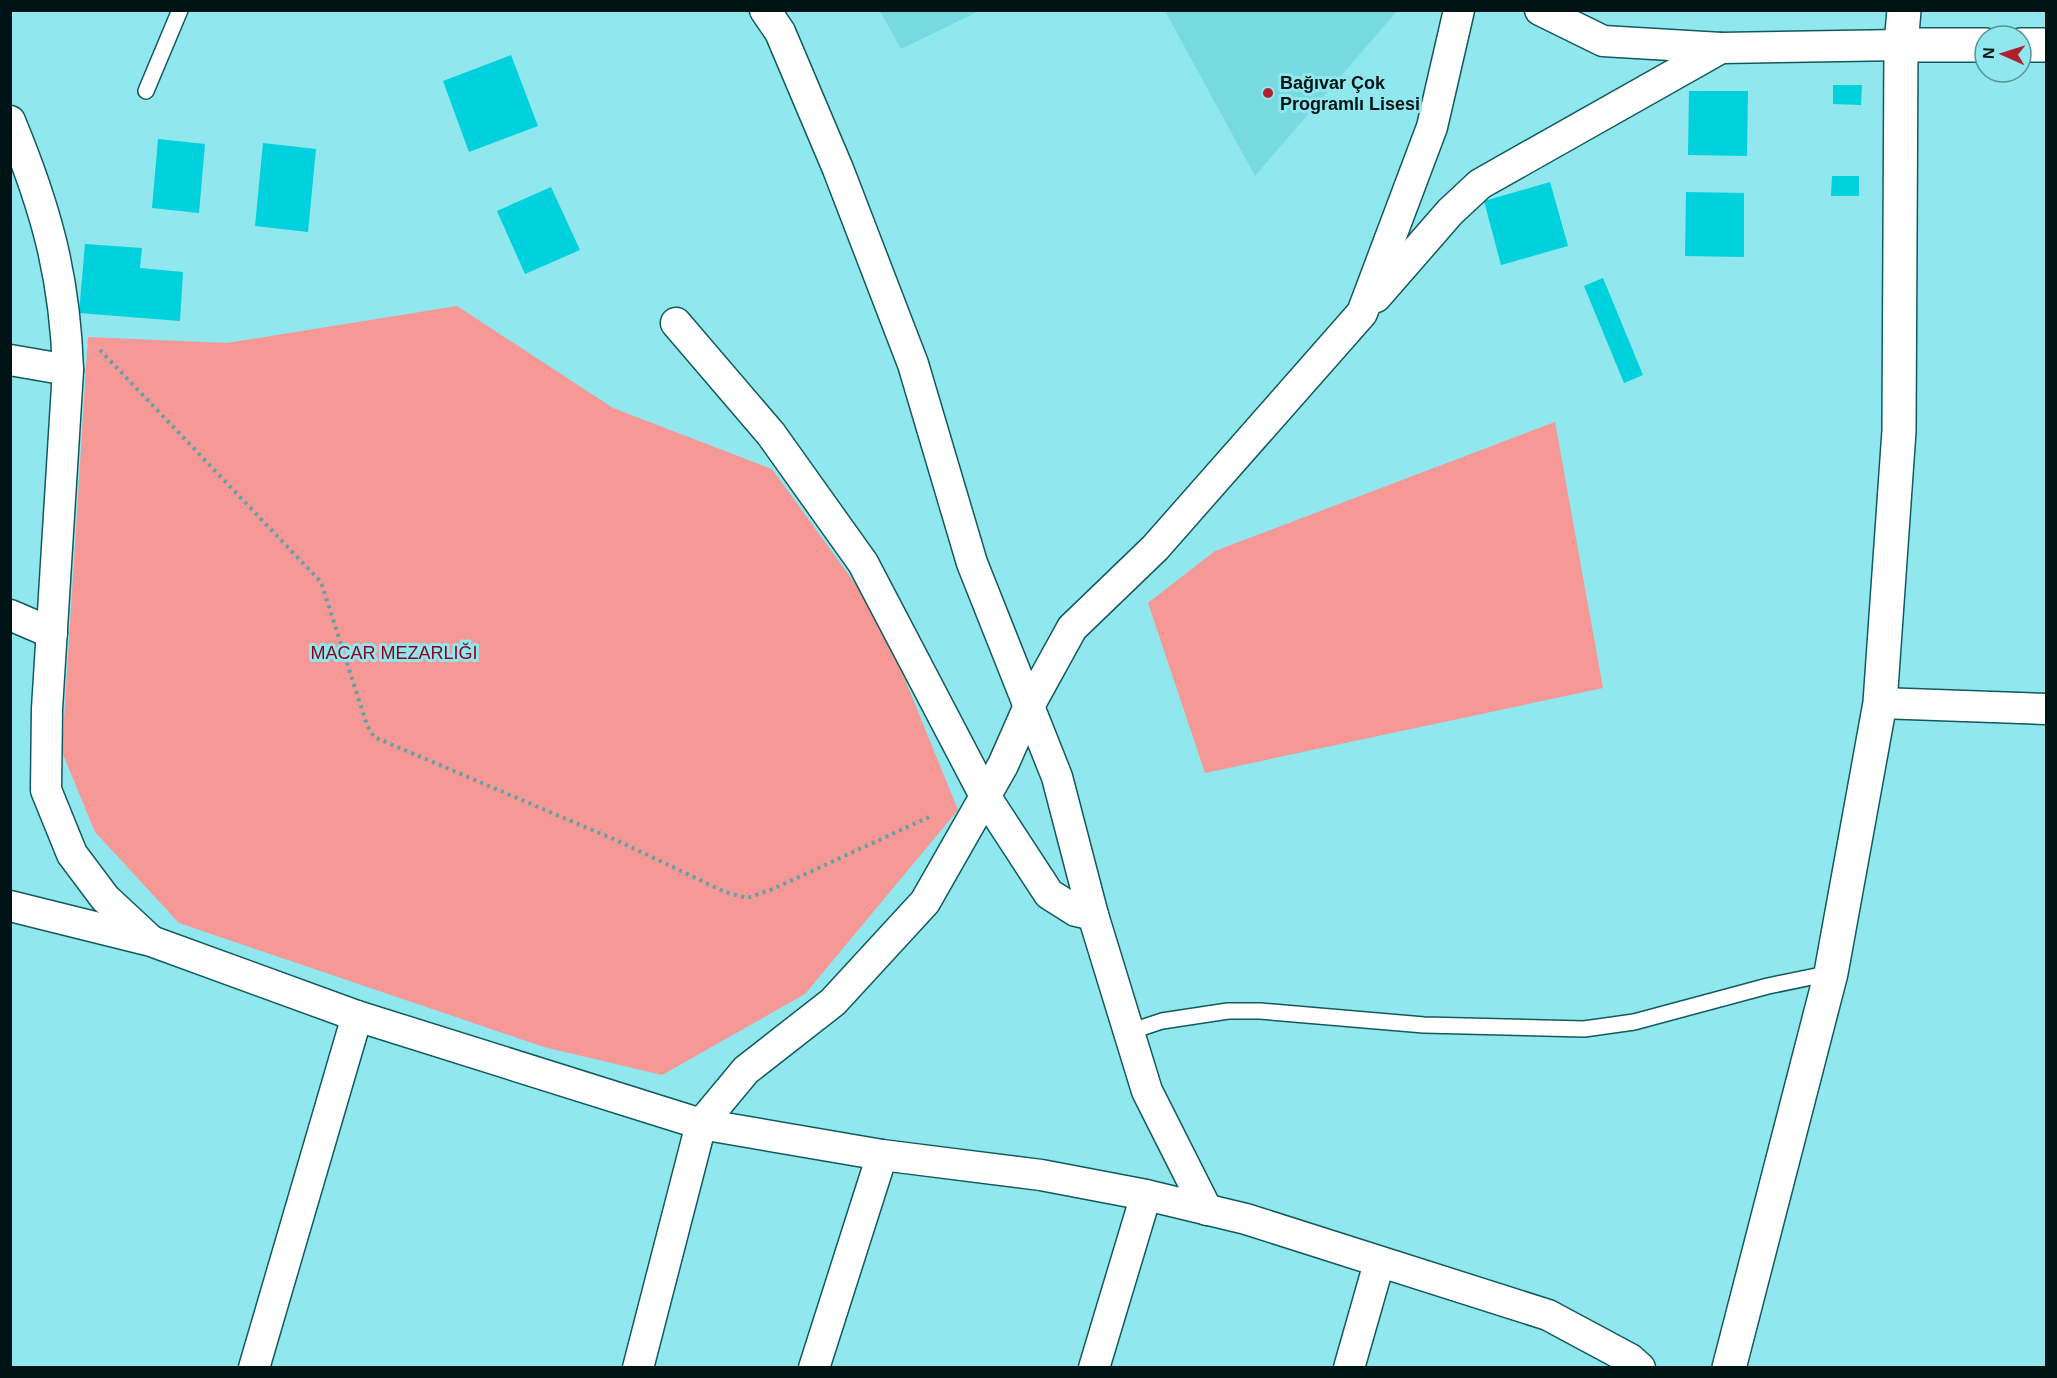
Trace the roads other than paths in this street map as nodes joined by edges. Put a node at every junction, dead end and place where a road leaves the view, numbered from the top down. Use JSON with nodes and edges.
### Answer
{"nodes":[{"id":1,"x":180,"y":10,"type":"edge"},
{"id":2,"x":765,"y":10,"type":"edge"},
{"id":3,"x":1459,"y":10,"type":"edge"},
{"id":4,"x":1540,"y":10,"type":"edge"},
{"id":5,"x":1904,"y":10,"type":"edge"},
{"id":6,"x":1901,"y":45,"type":"junction"},
{"id":7,"x":1973,"y":45,"type":"edge"},
{"id":8,"x":1721,"y":48,"type":"junction"},
{"id":9,"x":146,"y":91,"type":"dead end"},
{"id":10,"x":10,"y":121,"type":"edge"},
{"id":11,"x":1362,"y":313,"type":"junction"},
{"id":12,"x":676,"y":323,"type":"dead end"},
{"id":13,"x":10,"y":360,"type":"edge"},
{"id":14,"x":68,"y":370,"type":"junction"},
{"id":15,"x":10,"y":615,"type":"edge"},
{"id":16,"x":52,"y":633,"type":"junction"},
{"id":17,"x":1880,"y":703,"type":"junction"},
{"id":18,"x":1029,"y":706,"type":"junction"},
{"id":19,"x":2046,"y":709,"type":"edge"},
{"id":20,"x":985,"y":796,"type":"junction"},
{"id":21,"x":10,"y":906,"type":"edge"},
{"id":22,"x":1093,"y":915,"type":"junction"},
{"id":23,"x":151,"y":941,"type":"junction"},
{"id":24,"x":1831,"y":972,"type":"junction"},
{"id":25,"x":357,"y":1016,"type":"junction"},
{"id":26,"x":1129,"y":1032,"type":"junction"},
{"id":27,"x":701,"y":1124,"type":"junction"},
{"id":28,"x":882,"y":1155,"type":"junction"},
{"id":29,"x":1146,"y":1195,"type":"junction"},
{"id":30,"x":1207,"y":1209,"type":"junction"},
{"id":31,"x":1379,"y":1263,"type":"junction"},
{"id":32,"x":254,"y":1368,"type":"edge"},
{"id":33,"x":638,"y":1368,"type":"edge"},
{"id":34,"x":814,"y":1368,"type":"edge"},
{"id":35,"x":1094,"y":1368,"type":"edge"},
{"id":36,"x":1349,"y":1368,"type":"edge"},
{"id":37,"x":1640,"y":1368,"type":"edge"},
{"id":38,"x":1729,"y":1368,"type":"edge"}],
"edges":[{"from":1,"to":9,"type":"lane"},
{"from":2,"to":18,"type":"street"},
{"from":3,"to":11,"type":"street"},
{"from":4,"to":8,"type":"street"},
{"from":5,"to":6,"type":"street"},
{"from":6,"to":7,"type":"street"},
{"from":6,"to":8,"type":"street"},
{"from":6,"to":17,"type":"street"},
{"from":8,"to":11,"type":"street"},
{"from":10,"to":14,"type":"street"},
{"from":11,"to":18,"type":"street"},
{"from":12,"to":20,"type":"street"},
{"from":13,"to":14,"type":"street"},
{"from":14,"to":16,"type":"street"},
{"from":15,"to":16,"type":"street"},
{"from":16,"to":23,"type":"street"},
{"from":17,"to":19,"type":"street"},
{"from":17,"to":24,"type":"street"},
{"from":18,"to":20,"type":"street"},
{"from":18,"to":22,"type":"street"},
{"from":20,"to":22,"type":"street"},
{"from":20,"to":27,"type":"street"},
{"from":21,"to":23,"type":"street"},
{"from":22,"to":26,"type":"street"},
{"from":23,"to":25,"type":"street"},
{"from":24,"to":26,"type":"lane"},
{"from":24,"to":38,"type":"street"},
{"from":25,"to":27,"type":"street"},
{"from":25,"to":32,"type":"street"},
{"from":26,"to":30,"type":"street"},
{"from":27,"to":28,"type":"street"},
{"from":27,"to":33,"type":"street"},
{"from":28,"to":29,"type":"street"},
{"from":28,"to":34,"type":"street"},
{"from":29,"to":30,"type":"street"},
{"from":29,"to":35,"type":"street"},
{"from":30,"to":31,"type":"street"},
{"from":31,"to":36,"type":"street"},
{"from":31,"to":37,"type":"street"}]}
